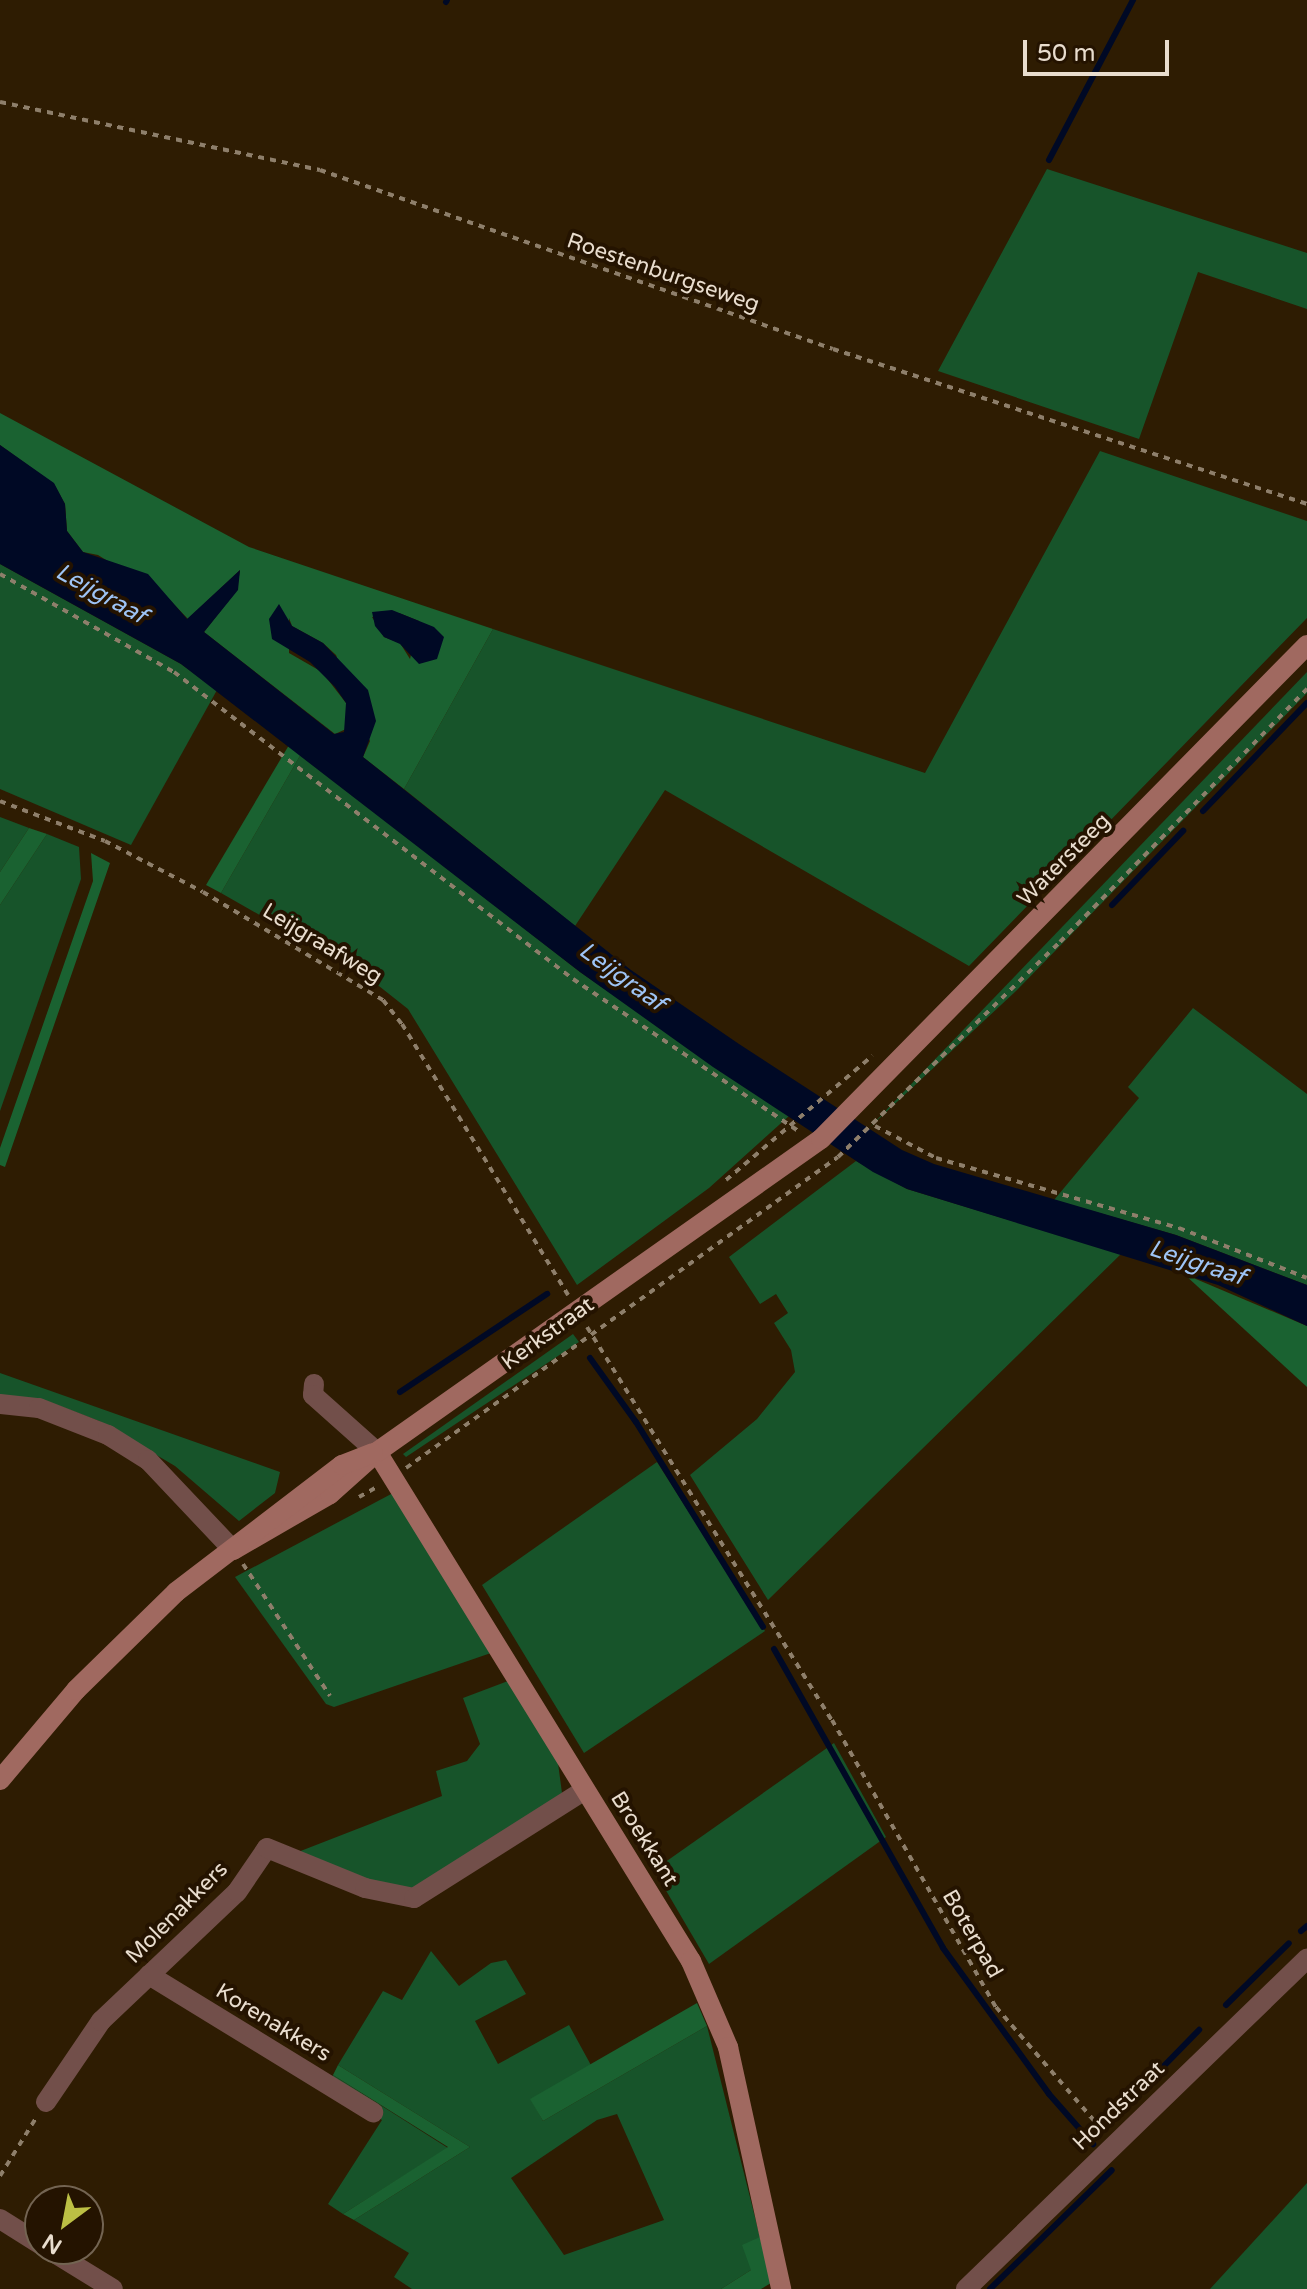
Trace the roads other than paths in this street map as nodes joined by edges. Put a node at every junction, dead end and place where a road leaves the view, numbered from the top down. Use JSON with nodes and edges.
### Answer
{"nodes":[{"id":1,"x":1307,"y":645,"type":"edge"},
{"id":2,"x":855,"y":1109,"type":"joint"},
{"id":3,"x":314,"y":1384,"type":"dead end"},
{"id":4,"x":0,"y":1404,"type":"edge"},
{"id":5,"x":377,"y":1452,"type":"junction"},
{"id":6,"x":233,"y":1550,"type":"junction"},
{"id":7,"x":0,"y":1780,"type":"edge"},
{"id":8,"x":585,"y":1790,"type":"junction"},
{"id":9,"x":1307,"y":1958,"type":"edge"},
{"id":10,"x":149,"y":1975,"type":"junction"},
{"id":11,"x":46,"y":2102,"type":"road end"},
{"id":12,"x":373,"y":2112,"type":"dead end"},
{"id":13,"x":0,"y":2219,"type":"edge"},
{"id":14,"x":24,"y":2234,"type":"edge"},
{"id":15,"x":74,"y":2265,"type":"edge"},
{"id":16,"x":113,"y":2289,"type":"edge"},
{"id":17,"x":781,"y":2289,"type":"edge"},
{"id":18,"x":966,"y":2289,"type":"edge"}],
"edges":[{"from":1,"to":2,"type":"street","name":"Watersteeg"},
{"from":2,"to":5,"type":"street","name":"Kerkstraat"},
{"from":3,"to":5,"type":"street"},
{"from":4,"to":6,"type":"street"},
{"from":5,"to":6,"type":"street","name":"Kerkstraat"},
{"from":5,"to":8,"type":"street","name":"Broekkant"},
{"from":6,"to":7,"type":"street","name":"Kerkstraat"},
{"from":8,"to":10,"type":"street","name":"Molenakkers"},
{"from":8,"to":17,"type":"street","name":"Broekkant"},
{"from":9,"to":18,"type":"street","name":"Hondstraat"},
{"from":10,"to":11,"type":"street","name":"Molenakkers"},
{"from":10,"to":12,"type":"street","name":"Korenakkers"},
{"from":13,"to":14,"type":"street"},
{"from":15,"to":16,"type":"street"}]}
